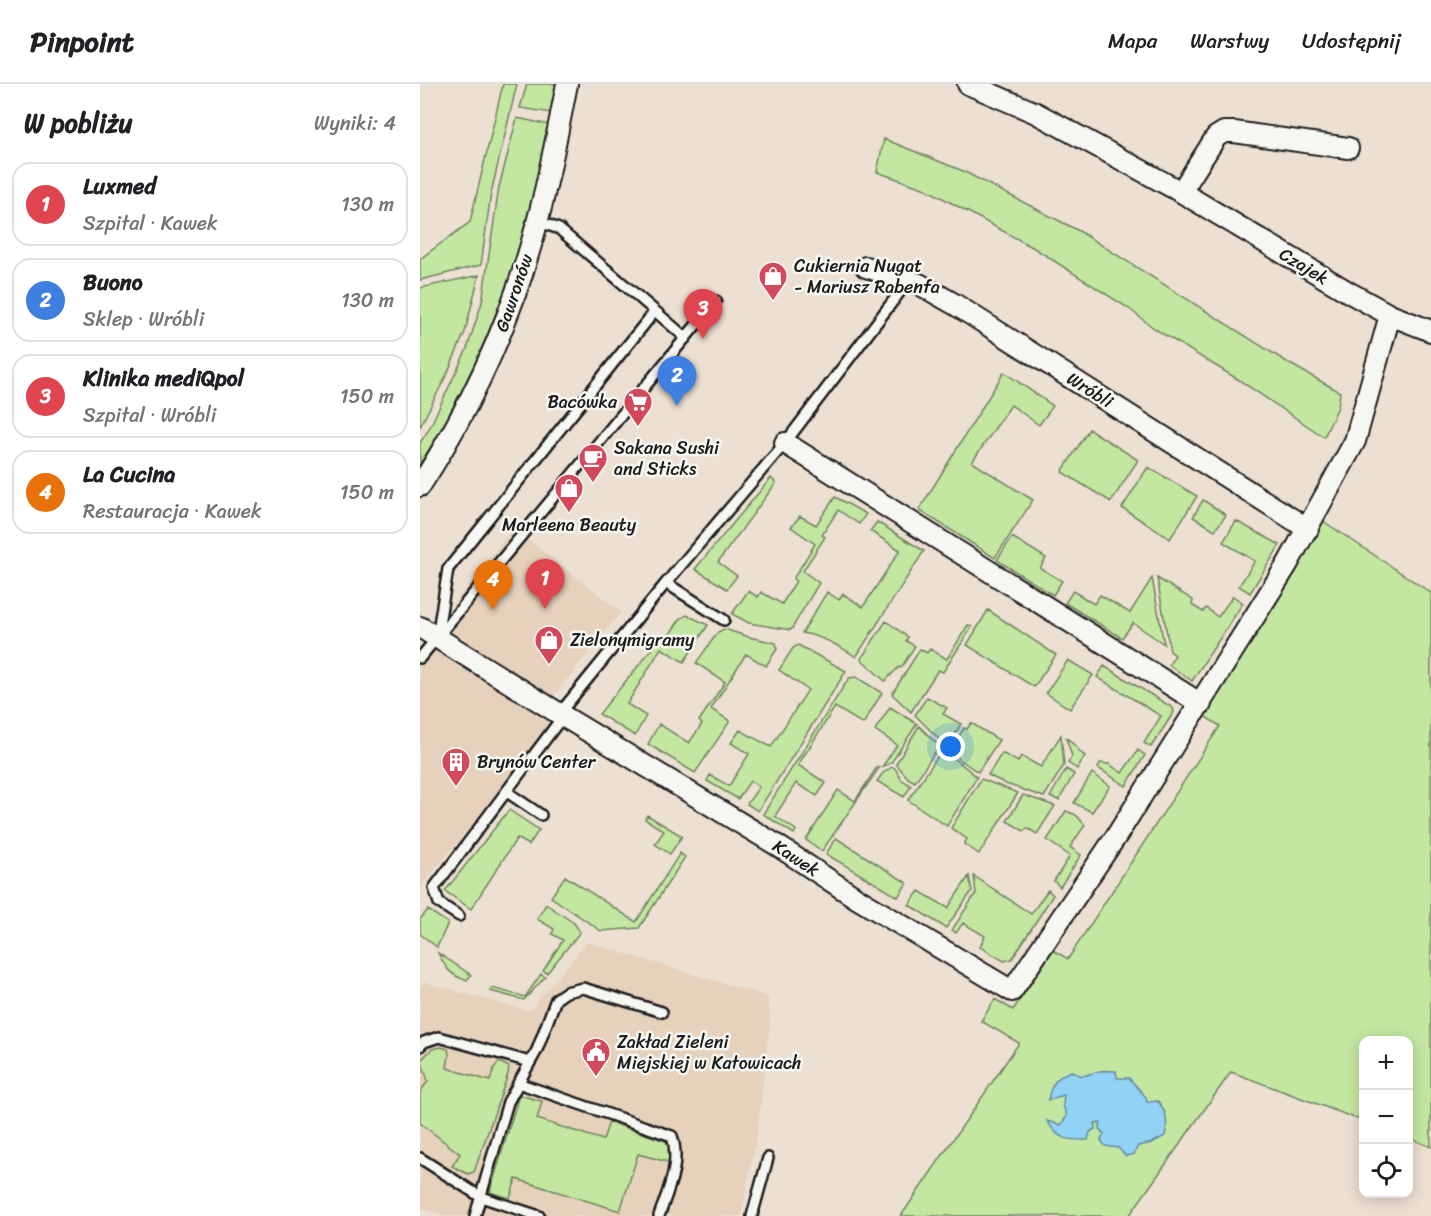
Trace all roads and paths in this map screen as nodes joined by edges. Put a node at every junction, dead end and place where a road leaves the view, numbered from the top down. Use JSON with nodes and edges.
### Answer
{"nodes":[{"id":1,"x":567,"y":84,"type":"edge"},
{"id":2,"x":968,"y":84,"type":"edge"},
{"id":3,"x":1348,"y":148,"type":"dead end"},
{"id":4,"x":1181,"y":192,"type":"junction"},
{"id":5,"x":538,"y":220,"type":"junction"},
{"id":6,"x":866,"y":267,"type":"dead end"},
{"id":7,"x":909,"y":280,"type":"junction"},
{"id":8,"x":716,"y":301,"type":"dead end"},
{"id":9,"x":655,"y":311,"type":"junction"},
{"id":10,"x":1390,"y":315,"type":"junction"},
{"id":11,"x":1431,"y":331,"type":"edge"},
{"id":12,"x":686,"y":338,"type":"junction"},
{"id":13,"x":785,"y":443,"type":"junction"},
{"id":14,"x":420,"y":486,"type":"edge"},
{"id":15,"x":1308,"y":528,"type":"junction"},
{"id":16,"x":666,"y":583,"type":"junction"},
{"id":17,"x":724,"y":620,"type":"dead end"},
{"id":18,"x":420,"y":627,"type":"edge"},
{"id":19,"x":437,"y":638,"type":"junction"},
{"id":20,"x":420,"y":658,"type":"edge"},
{"id":21,"x":1201,"y":705,"type":"junction"},
{"id":22,"x":561,"y":715,"type":"junction"},
{"id":23,"x":507,"y":792,"type":"junction"},
{"id":24,"x":541,"y":815,"type":"dead end"},
{"id":25,"x":459,"y":916,"type":"dead end"},
{"id":26,"x":662,"y":1012,"type":"dead end"},
{"id":27,"x":420,"y":1046,"type":"edge"},
{"id":28,"x":530,"y":1062,"type":"junction"},
{"id":29,"x":518,"y":1083,"type":"junction"},
{"id":30,"x":420,"y":1158,"type":"edge"},
{"id":31,"x":768,"y":1158,"type":"dead end"},
{"id":32,"x":482,"y":1197,"type":"junction"},
{"id":33,"x":475,"y":1216,"type":"edge"},
{"id":34,"x":538,"y":1216,"type":"edge"},
{"id":35,"x":659,"y":1216,"type":"edge"},
{"id":36,"x":752,"y":1216,"type":"edge"}],
"edges":[{"from":1,"to":5,"type":"street","name":"Gawronów"},
{"from":2,"to":4,"type":"street","name":"Czajek"},
{"from":3,"to":4,"type":"street"},
{"from":4,"to":10,"type":"street","name":"Czajek"},
{"from":5,"to":9,"type":"lane"},
{"from":5,"to":14,"type":"street","name":"Gawronów"},
{"from":6,"to":7,"type":"street","name":"Wróbli"},
{"from":7,"to":13,"type":"lane"},
{"from":7,"to":15,"type":"street","name":"Wróbli"},
{"from":8,"to":12,"type":"lane"},
{"from":9,"to":12,"type":"lane"},
{"from":9,"to":19,"type":"lane"},
{"from":10,"to":11,"type":"street","name":"Czajek"},
{"from":10,"to":15,"type":"street"},
{"from":12,"to":19,"type":"lane"},
{"from":13,"to":16,"type":"lane"},
{"from":13,"to":21,"type":"street"},
{"from":15,"to":21,"type":"street"},
{"from":16,"to":17,"type":"lane"},
{"from":16,"to":22,"type":"lane"},
{"from":18,"to":19,"type":"street","name":"Kawek"},
{"from":19,"to":20,"type":"lane"},
{"from":19,"to":22,"type":"street","name":"Kawek"},
{"from":21,"to":22,"type":"street","name":"Kawek"},
{"from":22,"to":23,"type":"lane"},
{"from":23,"to":24,"type":"lane"},
{"from":23,"to":25,"type":"lane"},
{"from":26,"to":28,"type":"lane"},
{"from":27,"to":28,"type":"lane"},
{"from":28,"to":29,"type":"lane"},
{"from":29,"to":32,"type":"lane"},
{"from":29,"to":35,"type":"lane"},
{"from":30,"to":32,"type":"lane"},
{"from":31,"to":36,"type":"lane"},
{"from":32,"to":33,"type":"lane"},
{"from":32,"to":34,"type":"lane"}]}
